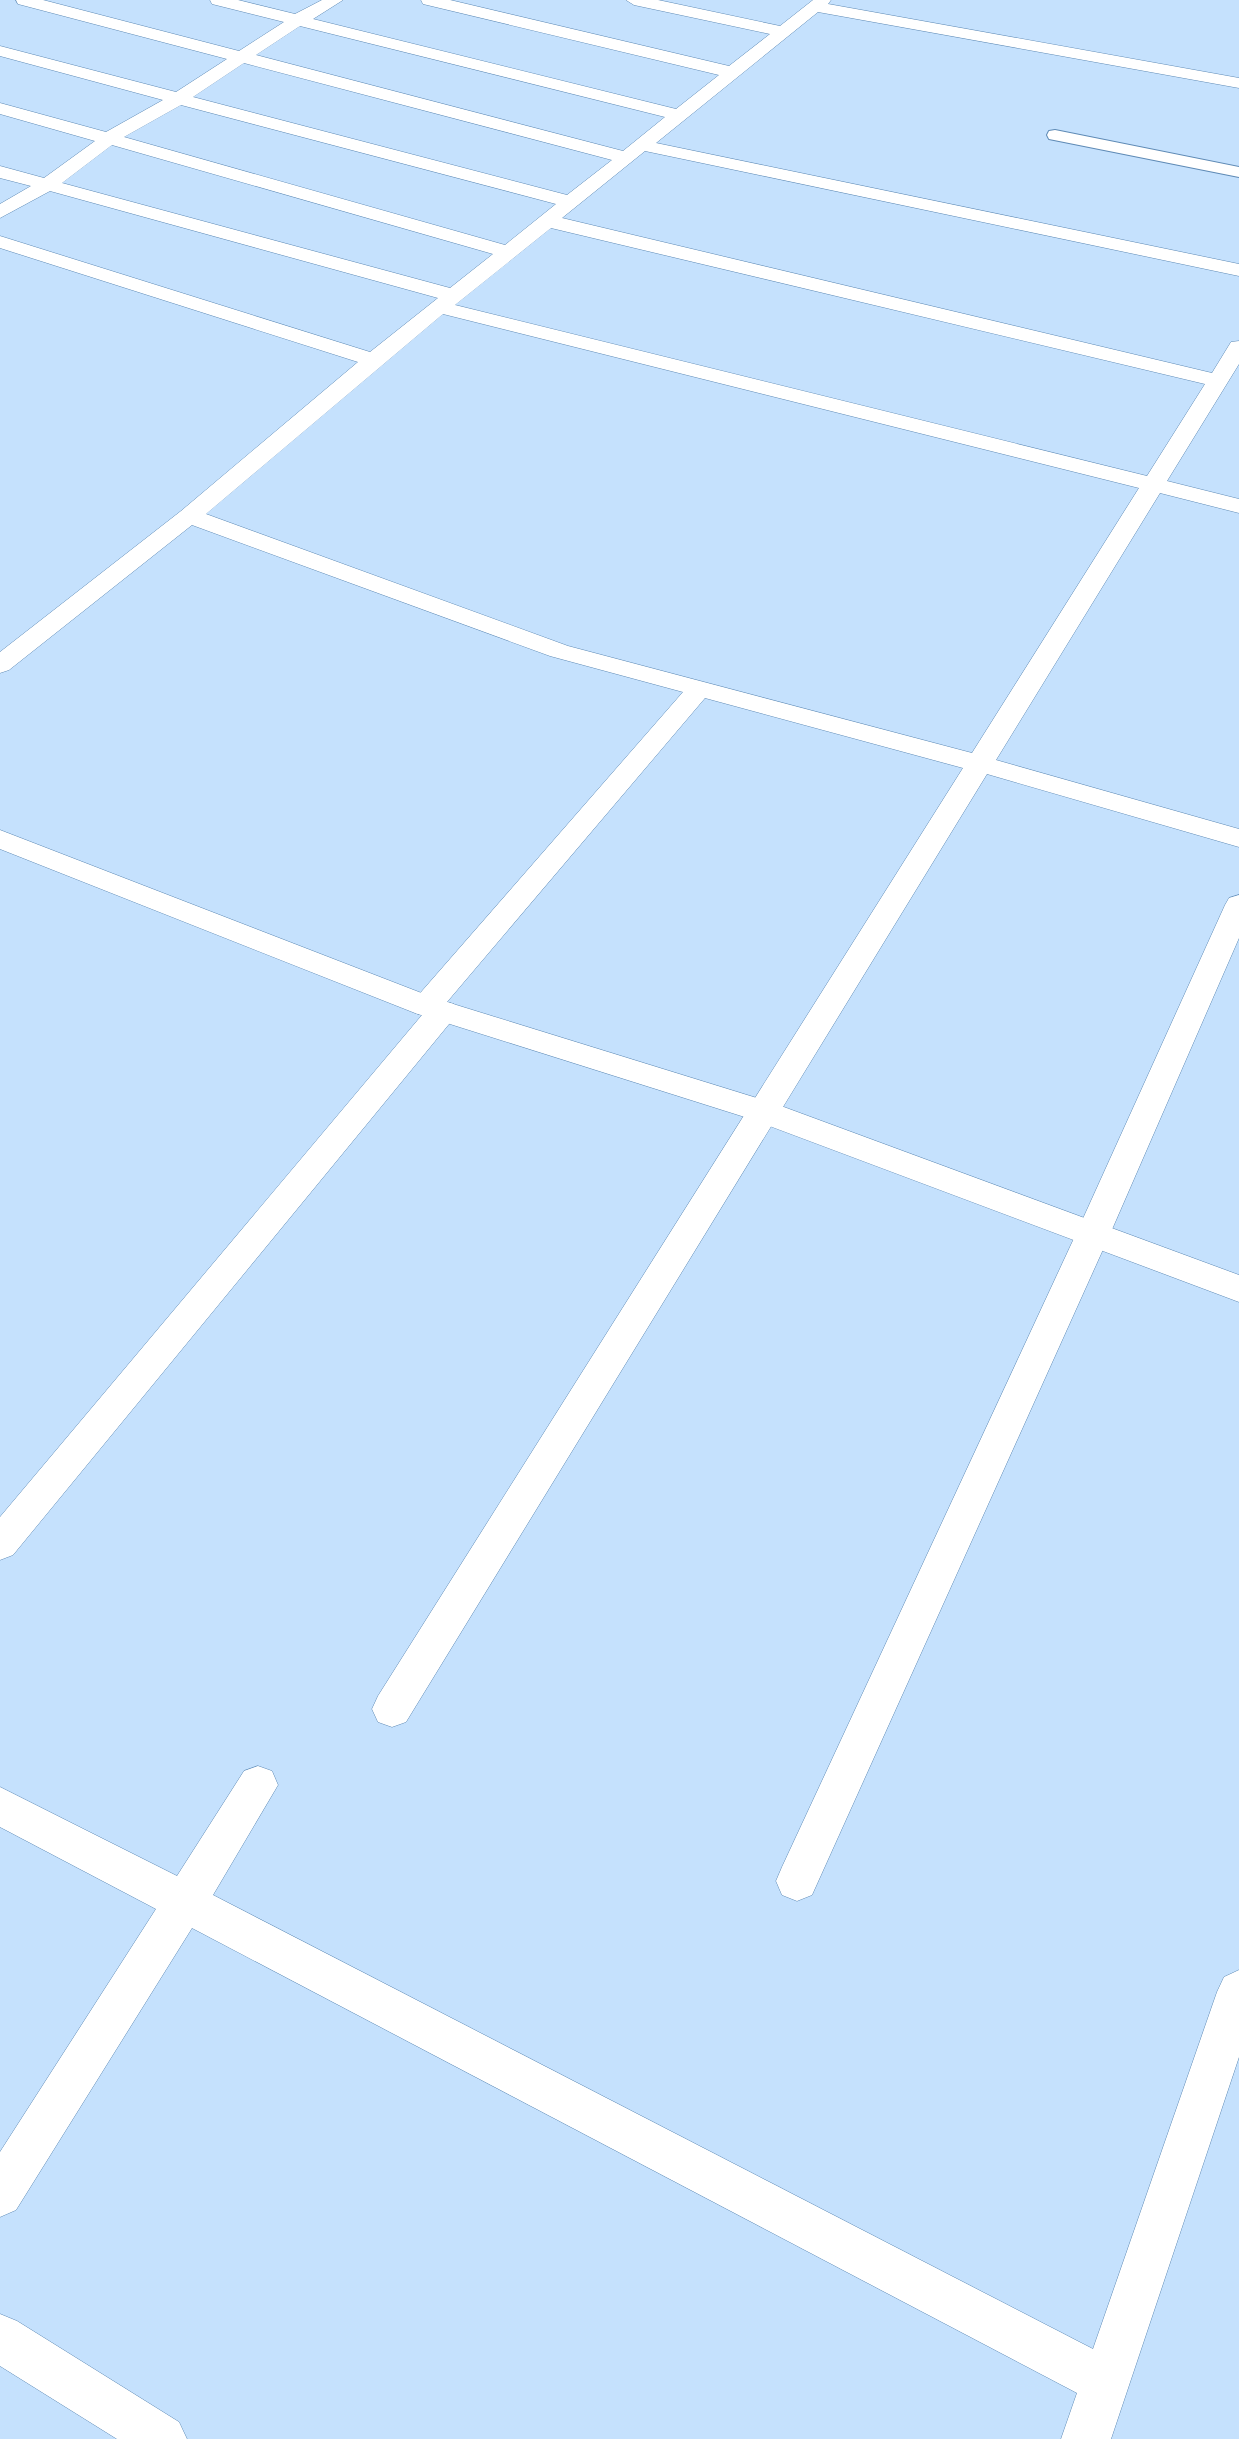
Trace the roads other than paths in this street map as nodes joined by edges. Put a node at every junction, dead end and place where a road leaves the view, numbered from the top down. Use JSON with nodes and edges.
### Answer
{"nodes":[{"id":1,"x":24,"y":0,"type":"edge"},
{"id":2,"x":218,"y":0,"type":"edge"},
{"id":3,"x":335,"y":0,"type":"edge"},
{"id":4,"x":429,"y":0,"type":"edge"},
{"id":5,"x":634,"y":0,"type":"edge"},
{"id":6,"x":820,"y":3,"type":"edge"},
{"id":7,"x":299,"y":19,"type":"junction"},
{"id":8,"x":784,"y":32,"type":"junction"},
{"id":9,"x":0,"y":51,"type":"edge"},
{"id":10,"x":240,"y":58,"type":"junction"},
{"id":11,"x":730,"y":72,"type":"junction"},
{"id":12,"x":1239,"y":83,"type":"edge"},
{"id":13,"x":181,"y":97,"type":"junction"},
{"id":14,"x":0,"y":108,"type":"edge"},
{"id":15,"x":678,"y":115,"type":"junction"},
{"id":16,"x":1055,"y":135,"type":"dead end"},
{"id":17,"x":110,"y":138,"type":"junction"},
{"id":18,"x":634,"y":152,"type":"junction"},
{"id":19,"x":1239,"y":171,"type":"edge"},
{"id":20,"x":0,"y":172,"type":"edge"},
{"id":21,"x":46,"y":185,"type":"junction"},
{"id":22,"x":569,"y":202,"type":"junction"},
{"id":23,"x":0,"y":212,"type":"edge"},
{"id":24,"x":548,"y":221,"type":"junction"},
{"id":25,"x":0,"y":242,"type":"edge"},
{"id":26,"x":509,"y":252,"type":"junction"},
{"id":27,"x":1239,"y":270,"type":"edge"},
{"id":28,"x":447,"y":301,"type":"junction"},
{"id":29,"x":1239,"y":347,"type":"edge"},
{"id":30,"x":373,"y":360,"type":"junction"},
{"id":31,"x":1218,"y":381,"type":"junction"},
{"id":32,"x":1154,"y":486,"type":"junction"},
{"id":33,"x":1239,"y":506,"type":"edge"},
{"id":34,"x":189,"y":516,"type":"junction"},
{"id":35,"x":0,"y":665,"type":"edge"},
{"id":36,"x":700,"y":688,"type":"junction"},
{"id":37,"x":978,"y":763,"type":"junction"},
{"id":38,"x":1239,"y":838,"type":"edge"},
{"id":39,"x":0,"y":839,"type":"edge"},
{"id":40,"x":1239,"y":905,"type":"edge"},
{"id":41,"x":435,"y":1008,"type":"junction"},
{"id":42,"x":762,"y":1111,"type":"junction"},
{"id":43,"x":1093,"y":1234,"type":"junction"},
{"id":44,"x":1239,"y":1289,"type":"edge"},
{"id":45,"x":0,"y":1544,"type":"edge"},
{"id":46,"x":392,"y":1709,"type":"dead end"},
{"id":47,"x":258,"y":1785,"type":"dead end"},
{"id":48,"x":0,"y":1806,"type":"edge"},
{"id":49,"x":797,"y":1881,"type":"dead end"},
{"id":50,"x":185,"y":1902,"type":"junction"},
{"id":51,"x":1239,"y":1992,"type":"edge"},
{"id":52,"x":0,"y":2194,"type":"edge"},
{"id":53,"x":0,"y":2338,"type":"edge"},
{"id":54,"x":1106,"y":2382,"type":"junction"},
{"id":55,"x":162,"y":2439,"type":"edge"},
{"id":56,"x":1086,"y":2439,"type":"edge"}],
"edges":[{"from":1,"to":10,"type":"street"},
{"from":2,"to":7,"type":"street"},
{"from":3,"to":7,"type":"street"},
{"from":4,"to":11,"type":"street"},
{"from":5,"to":8,"type":"street"},
{"from":6,"to":8,"type":"street"},
{"from":6,"to":12,"type":"street"},
{"from":7,"to":10,"type":"street"},
{"from":7,"to":15,"type":"street"},
{"from":8,"to":11,"type":"street"},
{"from":9,"to":13,"type":"street"},
{"from":10,"to":13,"type":"street"},
{"from":10,"to":18,"type":"street"},
{"from":11,"to":15,"type":"street"},
{"from":13,"to":17,"type":"street"},
{"from":13,"to":22,"type":"street"},
{"from":14,"to":17,"type":"street"},
{"from":15,"to":18,"type":"street"},
{"from":16,"to":19,"type":"lane"},
{"from":17,"to":21,"type":"street"},
{"from":17,"to":26,"type":"street"},
{"from":18,"to":22,"type":"street"},
{"from":18,"to":27,"type":"street"},
{"from":20,"to":21,"type":"street"},
{"from":21,"to":23,"type":"street"},
{"from":21,"to":28,"type":"street"},
{"from":22,"to":24,"type":"street"},
{"from":24,"to":26,"type":"street"},
{"from":24,"to":31,"type":"street"},
{"from":25,"to":30,"type":"street"},
{"from":26,"to":28,"type":"street"},
{"from":28,"to":30,"type":"street"},
{"from":28,"to":32,"type":"street"},
{"from":29,"to":31,"type":"street"},
{"from":30,"to":34,"type":"street"},
{"from":31,"to":32,"type":"street"},
{"from":32,"to":33,"type":"street"},
{"from":32,"to":37,"type":"street"},
{"from":34,"to":35,"type":"street"},
{"from":34,"to":36,"type":"street"},
{"from":36,"to":37,"type":"street"},
{"from":36,"to":41,"type":"street"},
{"from":37,"to":38,"type":"street"},
{"from":37,"to":42,"type":"street"},
{"from":39,"to":41,"type":"street"},
{"from":40,"to":43,"type":"street"},
{"from":41,"to":42,"type":"street"},
{"from":41,"to":45,"type":"street"},
{"from":42,"to":43,"type":"street"},
{"from":42,"to":46,"type":"street"},
{"from":43,"to":44,"type":"street"},
{"from":43,"to":49,"type":"street"},
{"from":47,"to":50,"type":"street"},
{"from":48,"to":50,"type":"street"},
{"from":50,"to":52,"type":"street"},
{"from":50,"to":54,"type":"street"},
{"from":51,"to":54,"type":"street"},
{"from":53,"to":55,"type":"street"},
{"from":54,"to":56,"type":"street"}]}
